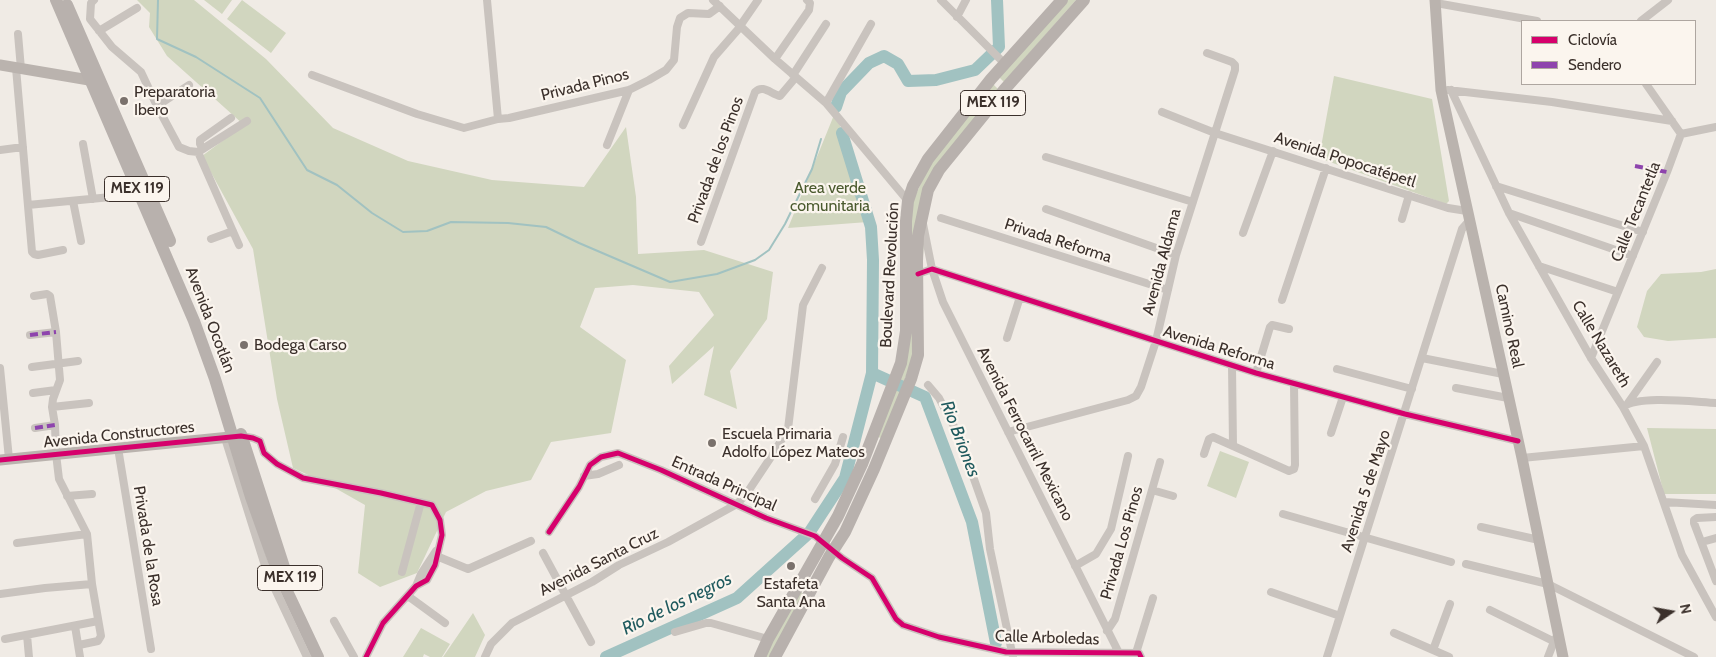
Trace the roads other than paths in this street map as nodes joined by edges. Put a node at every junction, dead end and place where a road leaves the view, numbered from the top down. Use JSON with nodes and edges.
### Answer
{"nodes":[{"id":1,"x":56,"y":0,"type":"edge"},
{"id":2,"x":65,"y":0,"type":"edge"},
{"id":3,"x":94,"y":0,"type":"edge"},
{"id":4,"x":487,"y":0,"type":"edge"},
{"id":5,"x":713,"y":0,"type":"edge"},
{"id":6,"x":758,"y":0,"type":"edge"},
{"id":7,"x":807,"y":0,"type":"edge"},
{"id":8,"x":941,"y":0,"type":"edge"},
{"id":9,"x":966,"y":0,"type":"edge"},
{"id":10,"x":1062,"y":0,"type":"edge"},
{"id":11,"x":1084,"y":0,"type":"edge"},
{"id":12,"x":1668,"y":0,"type":"edge"},
{"id":13,"x":1436,"y":1,"type":"edge"},
{"id":14,"x":720,"y":6,"type":"junction"},
{"id":15,"x":137,"y":8,"type":"dead end"},
{"id":16,"x":957,"y":17,"type":"junction"},
{"id":17,"x":1532,"y":20,"type":"edge"},
{"id":18,"x":1641,"y":20,"type":"edge"},
{"id":19,"x":826,"y":24,"type":"dead end"},
{"id":20,"x":871,"y":24,"type":"dead end"},
{"id":21,"x":740,"y":26,"type":"junction"},
{"id":22,"x":99,"y":31,"type":"junction"},
{"id":23,"x":18,"y":34,"type":"dead end"},
{"id":24,"x":1207,"y":53,"type":"dead end"},
{"id":25,"x":774,"y":60,"type":"junction"},
{"id":26,"x":1000,"y":60,"type":"junction"},
{"id":27,"x":0,"y":66,"type":"edge"},
{"id":28,"x":19,"y":69,"type":"junction"},
{"id":29,"x":312,"y":75,"type":"dead end"},
{"id":30,"x":795,"y":76,"type":"junction"},
{"id":31,"x":93,"y":79,"type":"junction"},
{"id":32,"x":991,"y":79,"type":"junction"},
{"id":33,"x":189,"y":85,"type":"dead end"},
{"id":34,"x":1647,"y":85,"type":"edge"},
{"id":35,"x":628,"y":90,"type":"junction"},
{"id":36,"x":1004,"y":90,"type":"junction"},
{"id":37,"x":1446,"y":90,"type":"junction"},
{"id":38,"x":826,"y":103,"type":"junction"},
{"id":39,"x":156,"y":106,"type":"junction"},
{"id":40,"x":1162,"y":112,"type":"dead end"},
{"id":41,"x":231,"y":118,"type":"dead end"},
{"id":42,"x":498,"y":118,"type":"junction"},
{"id":43,"x":246,"y":121,"type":"dead end"},
{"id":44,"x":1672,"y":121,"type":"junction"},
{"id":45,"x":683,"y":125,"type":"dead end"},
{"id":46,"x":1716,"y":127,"type":"edge"},
{"id":47,"x":1215,"y":133,"type":"junction"},
{"id":48,"x":1681,"y":134,"type":"junction"},
{"id":49,"x":83,"y":144,"type":"dead end"},
{"id":50,"x":607,"y":145,"type":"dead end"},
{"id":51,"x":23,"y":147,"type":"junction"},
{"id":52,"x":0,"y":150,"type":"edge"},
{"id":53,"x":200,"y":151,"type":"junction"},
{"id":54,"x":1272,"y":151,"type":"junction"},
{"id":55,"x":1046,"y":157,"type":"dead end"},
{"id":56,"x":1324,"y":168,"type":"junction"},
{"id":57,"x":1496,"y":186,"type":"junction"},
{"id":58,"x":144,"y":193,"type":"junction"},
{"id":59,"x":1409,"y":195,"type":"junction"},
{"id":60,"x":93,"y":199,"type":"junction"},
{"id":61,"x":73,"y":201,"type":"junction"},
{"id":62,"x":908,"y":201,"type":"junction"},
{"id":63,"x":1193,"y":202,"type":"junction"},
{"id":64,"x":28,"y":205,"type":"junction"},
{"id":65,"x":1046,"y":209,"type":"dead end"},
{"id":66,"x":1510,"y":213,"type":"junction"},
{"id":67,"x":1468,"y":216,"type":"junction"},
{"id":68,"x":921,"y":218,"type":"junction"},
{"id":69,"x":941,"y":218,"type":"dead end"},
{"id":70,"x":1402,"y":219,"type":"dead end"},
{"id":71,"x":233,"y":231,"type":"junction"},
{"id":72,"x":1643,"y":232,"type":"junction"},
{"id":73,"x":1243,"y":233,"type":"dead end"},
{"id":74,"x":211,"y":240,"type":"dead end"},
{"id":75,"x":81,"y":241,"type":"dead end"},
{"id":76,"x":701,"y":242,"type":"dead end"},
{"id":77,"x":240,"y":245,"type":"dead end"},
{"id":78,"x":63,"y":250,"type":"dead end"},
{"id":79,"x":1176,"y":255,"type":"junction"},
{"id":80,"x":1633,"y":256,"type":"junction"},
{"id":81,"x":1539,"y":266,"type":"junction"},
{"id":82,"x":822,"y":268,"type":"dead end"},
{"id":83,"x":932,"y":269,"type":"junction"},
{"id":84,"x":918,"y":274,"type":"junction"},
{"id":85,"x":1168,"y":290,"type":"junction"},
{"id":86,"x":1618,"y":292,"type":"junction"},
{"id":87,"x":34,"y":296,"type":"dead end"},
{"id":88,"x":1020,"y":297,"type":"junction"},
{"id":89,"x":1282,"y":300,"type":"dead end"},
{"id":90,"x":1289,"y":329,"type":"dead end"},
{"id":91,"x":56,"y":332,"type":"junction"},
{"id":92,"x":30,"y":336,"type":"dead end"},
{"id":93,"x":1007,"y":338,"type":"dead end"},
{"id":94,"x":1156,"y":341,"type":"junction"},
{"id":95,"x":1422,"y":358,"type":"junction"},
{"id":96,"x":1591,"y":358,"type":"junction"},
{"id":97,"x":78,"y":361,"type":"dead end"},
{"id":98,"x":1657,"y":362,"type":"dead end"},
{"id":99,"x":58,"y":364,"type":"junction"},
{"id":100,"x":1232,"y":366,"type":"junction"},
{"id":101,"x":32,"y":367,"type":"dead end"},
{"id":102,"x":0,"y":368,"type":"edge"},
{"id":103,"x":1337,"y":369,"type":"dead end"},
{"id":104,"x":1256,"y":374,"type":"junction"},
{"id":105,"x":1503,"y":374,"type":"junction"},
{"id":106,"x":1294,"y":384,"type":"junction"},
{"id":107,"x":928,"y":385,"type":"dead end"},
{"id":108,"x":1412,"y":388,"type":"junction"},
{"id":109,"x":1456,"y":388,"type":"dead end"},
{"id":110,"x":56,"y":390,"type":"junction"},
{"id":111,"x":33,"y":393,"type":"dead end"},
{"id":112,"x":1343,"y":397,"type":"junction"},
{"id":113,"x":1508,"y":398,"type":"junction"},
{"id":114,"x":1716,"y":403,"type":"edge"},
{"id":115,"x":89,"y":404,"type":"dead end"},
{"id":116,"x":1626,"y":405,"type":"junction"},
{"id":117,"x":52,"y":407,"type":"junction"},
{"id":118,"x":1404,"y":414,"type":"junction"},
{"id":119,"x":55,"y":425,"type":"junction"},
{"id":120,"x":35,"y":428,"type":"dead end"},
{"id":121,"x":1008,"y":432,"type":"junction"},
{"id":122,"x":1331,"y":433,"type":"dead end"},
{"id":123,"x":873,"y":436,"type":"junction"},
{"id":124,"x":233,"y":437,"type":"junction"},
{"id":125,"x":843,"y":437,"type":"dead end"},
{"id":126,"x":886,"y":441,"type":"junction"},
{"id":127,"x":1518,"y":441,"type":"junction"},
{"id":128,"x":1233,"y":446,"type":"junction"},
{"id":129,"x":1644,"y":446,"type":"junction"},
{"id":130,"x":118,"y":448,"type":"junction"},
{"id":131,"x":56,"y":454,"type":"junction"},
{"id":132,"x":1204,"y":454,"type":"dead end"},
{"id":133,"x":1128,"y":456,"type":"dead end"},
{"id":134,"x":1522,"y":458,"type":"junction"},
{"id":135,"x":4,"y":460,"type":"edge"},
{"id":136,"x":1160,"y":462,"type":"dead end"},
{"id":137,"x":619,"y":465,"type":"dead end"},
{"id":138,"x":868,"y":466,"type":"junction"},
{"id":139,"x":584,"y":476,"type":"junction"},
{"id":140,"x":1152,"y":490,"type":"junction"},
{"id":141,"x":92,"y":494,"type":"dead end"},
{"id":142,"x":67,"y":496,"type":"junction"},
{"id":143,"x":1172,"y":496,"type":"dead end"},
{"id":144,"x":814,"y":499,"type":"dead end"},
{"id":145,"x":421,"y":502,"type":"junction"},
{"id":146,"x":1664,"y":502,"type":"junction"},
{"id":147,"x":737,"y":504,"type":"junction"},
{"id":148,"x":1704,"y":504,"type":"junction"},
{"id":149,"x":1716,"y":505,"type":"edge"},
{"id":150,"x":1283,"y":514,"type":"dead end"},
{"id":151,"x":1716,"y":517,"type":"edge"},
{"id":152,"x":1707,"y":518,"type":"junction"},
{"id":153,"x":1482,"y":527,"type":"dead end"},
{"id":154,"x":549,"y":532,"type":"dead end"},
{"id":155,"x":87,"y":534,"type":"junction"},
{"id":156,"x":1366,"y":537,"type":"junction"},
{"id":157,"x":1716,"y":538,"type":"edge"},
{"id":158,"x":819,"y":539,"type":"junction"},
{"id":159,"x":1539,"y":540,"type":"junction"},
{"id":160,"x":531,"y":542,"type":"dead end"},
{"id":161,"x":1702,"y":542,"type":"junction"},
{"id":162,"x":17,"y":543,"type":"dead end"},
{"id":163,"x":833,"y":550,"type":"junction"},
{"id":164,"x":544,"y":553,"type":"dead end"},
{"id":165,"x":436,"y":554,"type":"junction"},
{"id":166,"x":1451,"y":562,"type":"dead end"},
{"id":167,"x":1466,"y":564,"type":"dead end"},
{"id":168,"x":1075,"y":566,"type":"junction"},
{"id":169,"x":402,"y":572,"type":"dead end"},
{"id":170,"x":1716,"y":581,"type":"edge"},
{"id":171,"x":92,"y":584,"type":"junction"},
{"id":172,"x":1548,"y":584,"type":"junction"},
{"id":173,"x":1271,"y":592,"type":"dead end"},
{"id":174,"x":0,"y":594,"type":"edge"},
{"id":175,"x":566,"y":595,"type":"junction"},
{"id":176,"x":408,"y":596,"type":"junction"},
{"id":177,"x":1153,"y":598,"type":"dead end"},
{"id":178,"x":1450,"y":604,"type":"dead end"},
{"id":179,"x":1490,"y":610,"type":"dead end"},
{"id":180,"x":1340,"y":616,"type":"junction"},
{"id":181,"x":1716,"y":617,"type":"edge"},
{"id":182,"x":98,"y":621,"type":"junction"},
{"id":183,"x":334,"y":621,"type":"dead end"},
{"id":184,"x":445,"y":623,"type":"dead end"},
{"id":185,"x":75,"y":626,"type":"junction"},
{"id":186,"x":1107,"y":631,"type":"junction"},
{"id":187,"x":675,"y":632,"type":"dead end"},
{"id":188,"x":1394,"y":633,"type":"dead end"},
{"id":189,"x":27,"y":635,"type":"junction"},
{"id":190,"x":5,"y":639,"type":"dead end"},
{"id":191,"x":768,"y":639,"type":"junction"},
{"id":192,"x":1556,"y":639,"type":"junction"},
{"id":193,"x":591,"y":642,"type":"dead end"},
{"id":194,"x":79,"y":645,"type":"junction"},
{"id":195,"x":151,"y":649,"type":"dead end"},
{"id":196,"x":1433,"y":650,"type":"junction"},
{"id":197,"x":991,"y":653,"type":"edge"},
{"id":198,"x":1012,"y":654,"type":"edge"},
{"id":199,"x":1056,"y":655,"type":"edge"},
{"id":200,"x":1104,"y":655,"type":"edge"},
{"id":201,"x":1119,"y":655,"type":"edge"},
{"id":202,"x":1138,"y":655,"type":"edge"},
{"id":203,"x":761,"y":656,"type":"edge"},
{"id":204,"x":29,"y":657,"type":"edge"},
{"id":205,"x":80,"y":657,"type":"edge"},
{"id":206,"x":307,"y":657,"type":"edge"},
{"id":207,"x":318,"y":657,"type":"edge"},
{"id":208,"x":327,"y":657,"type":"edge"},
{"id":209,"x":354,"y":657,"type":"edge"},
{"id":210,"x":366,"y":657,"type":"edge"},
{"id":211,"x":485,"y":657,"type":"edge"},
{"id":212,"x":776,"y":657,"type":"edge"},
{"id":213,"x":1327,"y":657,"type":"edge"},
{"id":214,"x":1449,"y":657,"type":"edge"},
{"id":215,"x":1548,"y":657,"type":"edge"},
{"id":216,"x":1563,"y":657,"type":"edge"},
{"id":217,"x":1694,"y":657,"type":"edge"}],
"edges":[{"from":1,"to":31,"type":"main road","name":"Avenida Ocotlán","number":"MEX 119"},
{"from":2,"to":31,"type":"main road","name":"Avenida Ocotlán","number":"MEX 119"},
{"from":3,"to":22,"type":"street"},
{"from":4,"to":42,"type":"street"},
{"from":5,"to":14,"type":"street"},
{"from":6,"to":21,"type":"street"},
{"from":7,"to":25,"type":"street"},
{"from":8,"to":16,"type":"street"},
{"from":9,"to":16,"type":"street"},
{"from":10,"to":26,"type":"main road","name":"Boulevard Revolución","number":"MEX 119"},
{"from":11,"to":36,"type":"main road","name":"Boulevard Revolución","number":"MEX 119"},
{"from":12,"to":18,"type":"street"},
{"from":13,"to":17,"type":"street"},
{"from":13,"to":37,"type":"main road","name":"Camino Real"},
{"from":14,"to":21,"type":"street"},
{"from":14,"to":35,"type":"street","name":"Privada Pinos"},
{"from":15,"to":22,"type":"street"},
{"from":16,"to":26,"type":"street"},
{"from":19,"to":30,"type":"street"},
{"from":20,"to":38,"type":"street"},
{"from":21,"to":25,"type":"street"},
{"from":21,"to":45,"type":"street"},
{"from":22,"to":39,"type":"street"},
{"from":23,"to":28,"type":"street"},
{"from":24,"to":47,"type":"street","name":"Avenida Aldama"},
{"from":25,"to":30,"type":"street"},
{"from":26,"to":32,"type":"main road","name":"Boulevard Revolución","number":"MEX 119"},
{"from":27,"to":28,"type":"main road"},
{"from":28,"to":31,"type":"main road"},
{"from":28,"to":51,"type":"street"},
{"from":29,"to":42,"type":"street","name":"Privada Pinos"},
{"from":30,"to":38,"type":"street"},
{"from":30,"to":76,"type":"street","name":"Privada de los Pinos"},
{"from":31,"to":58,"type":"main road","name":"Avenida Ocotlán","number":"MEX 119"},
{"from":32,"to":36,"type":"main road"},
{"from":32,"to":62,"type":"main road","name":"Boulevard Revolución","number":"MEX 119"},
{"from":33,"to":39,"type":"street"},
{"from":34,"to":44,"type":"street"},
{"from":35,"to":42,"type":"street","name":"Privada Pinos"},
{"from":35,"to":50,"type":"street"},
{"from":36,"to":68,"type":"main road","name":"Boulevard Revolución","number":"MEX 119"},
{"from":37,"to":44,"type":"street"},
{"from":37,"to":57,"type":"street","name":"Calle Nazareth"},
{"from":37,"to":67,"type":"main road","name":"Camino Real"},
{"from":38,"to":62,"type":"street"},
{"from":39,"to":53,"type":"street"},
{"from":40,"to":47,"type":"street","name":"Avenida Popocatépetl"},
{"from":41,"to":53,"type":"street"},
{"from":43,"to":53,"type":"street"},
{"from":44,"to":48,"type":"street"},
{"from":46,"to":48,"type":"street"},
{"from":47,"to":54,"type":"street","name":"Avenida Popocatépetl"},
{"from":47,"to":63,"type":"street","name":"Avenida Aldama"},
{"from":48,"to":72,"type":"street","name":"Calle Tecantetla"},
{"from":49,"to":60,"type":"street"},
{"from":51,"to":52,"type":"street"},
{"from":51,"to":64,"type":"street"},
{"from":53,"to":71,"type":"street"},
{"from":54,"to":56,"type":"street","name":"Avenida Popocatépetl"},
{"from":54,"to":73,"type":"street"},
{"from":55,"to":63,"type":"street"},
{"from":56,"to":59,"type":"street","name":"Avenida Popocatépetl"},
{"from":56,"to":89,"type":"street"},
{"from":57,"to":66,"type":"street","name":"Calle Nazareth"},
{"from":57,"to":72,"type":"street"},
{"from":58,"to":60,"type":"street"},
{"from":58,"to":124,"type":"main road","name":"Avenida Ocotlán","number":"MEX 119"},
{"from":59,"to":67,"type":"street","name":"Avenida Popocatépetl"},
{"from":59,"to":70,"type":"street"},
{"from":60,"to":61,"type":"street"},
{"from":61,"to":64,"type":"street"},
{"from":61,"to":75,"type":"street"},
{"from":62,"to":123,"type":"main road","name":"Boulevard Revolución","number":"MEX 119"},
{"from":63,"to":79,"type":"street","name":"Avenida Aldama"},
{"from":64,"to":78,"type":"street"},
{"from":65,"to":79,"type":"street"},
{"from":66,"to":80,"type":"street"},
{"from":66,"to":81,"type":"street","name":"Calle Nazareth"},
{"from":67,"to":95,"type":"street","name":"Avenida 5 de Mayo"},
{"from":67,"to":105,"type":"main road","name":"Camino Real"},
{"from":68,"to":83,"type":"street","name":"Avenida Ferrocarril Mexicano"},
{"from":68,"to":84,"type":"main road","name":"Boulevard Revolución","number":"MEX 119"},
{"from":69,"to":85,"type":"street","name":"Privada Reforma"},
{"from":71,"to":74,"type":"street"},
{"from":71,"to":77,"type":"street"},
{"from":72,"to":80,"type":"street","name":"Calle Tecantetla"},
{"from":79,"to":85,"type":"street","name":"Avenida Aldama"},
{"from":80,"to":86,"type":"street","name":"Calle Tecantetla"},
{"from":81,"to":86,"type":"street"},
{"from":81,"to":96,"type":"street","name":"Calle Nazareth"},
{"from":82,"to":147,"type":"street"},
{"from":83,"to":84,"type":"street"},
{"from":83,"to":88,"type":"street","name":"Avenida Reforma"},
{"from":83,"to":121,"type":"street","name":"Avenida Ferrocarril Mexicano"},
{"from":84,"to":126,"type":"main road","name":"Boulevard Revolución","number":"MEX 119"},
{"from":85,"to":94,"type":"street","name":"Avenida Aldama"},
{"from":86,"to":96,"type":"street","name":"Calle Tecantetla"},
{"from":87,"to":91,"type":"street"},
{"from":88,"to":93,"type":"street"},
{"from":88,"to":94,"type":"street","name":"Avenida Reforma"},
{"from":90,"to":104,"type":"street"},
{"from":91,"to":92,"type":"street"},
{"from":91,"to":99,"type":"street"},
{"from":94,"to":100,"type":"street","name":"Avenida Reforma"},
{"from":94,"to":121,"type":"street","name":"Avenida Aldama"},
{"from":95,"to":105,"type":"street"},
{"from":95,"to":108,"type":"street","name":"Avenida 5 de Mayo"},
{"from":96,"to":116,"type":"street","name":"Calle Nazareth"},
{"from":97,"to":99,"type":"street"},
{"from":98,"to":116,"type":"street"},
{"from":99,"to":101,"type":"street"},
{"from":99,"to":110,"type":"street"},
{"from":100,"to":104,"type":"street","name":"Avenida Reforma"},
{"from":100,"to":128,"type":"street"},
{"from":102,"to":135,"type":"street"},
{"from":103,"to":108,"type":"street"},
{"from":104,"to":106,"type":"street","name":"Avenida Reforma"},
{"from":105,"to":113,"type":"main road","name":"Camino Real"},
{"from":106,"to":112,"type":"street","name":"Avenida Reforma"},
{"from":106,"to":128,"type":"street"},
{"from":107,"to":198,"type":"street"},
{"from":108,"to":118,"type":"street","name":"Avenida 5 de Mayo"},
{"from":109,"to":113,"type":"street"},
{"from":110,"to":111,"type":"street"},
{"from":110,"to":117,"type":"street"},
{"from":112,"to":118,"type":"street","name":"Avenida Reforma"},
{"from":112,"to":122,"type":"street"},
{"from":113,"to":127,"type":"main road","name":"Camino Real"},
{"from":114,"to":116,"type":"street"},
{"from":115,"to":117,"type":"street"},
{"from":116,"to":129,"type":"street","name":"Calle Nazareth"},
{"from":117,"to":119,"type":"street"},
{"from":118,"to":127,"type":"street","name":"Avenida Reforma"},
{"from":118,"to":156,"type":"street","name":"Avenida 5 de Mayo"},
{"from":119,"to":120,"type":"street"},
{"from":119,"to":131,"type":"street"},
{"from":121,"to":168,"type":"street","name":"Avenida Ferrocarril Mexicano"},
{"from":123,"to":126,"type":"main road"},
{"from":123,"to":138,"type":"main road","number":"MEX 119"},
{"from":124,"to":130,"type":"main road","name":"Avenida Constructores"},
{"from":124,"to":145,"type":"street"},
{"from":124,"to":206,"type":"street"},
{"from":124,"to":207,"type":"main road","name":"Avenida Ocotlán","number":"MEX 119"},
{"from":124,"to":208,"type":"main road","name":"Avenida Ocotlán","number":"MEX 119"},
{"from":125,"to":144,"type":"street"},
{"from":126,"to":138,"type":"main road","number":"MEX 119"},
{"from":127,"to":134,"type":"main road","name":"Camino Real"},
{"from":128,"to":132,"type":"street"},
{"from":129,"to":134,"type":"street"},
{"from":129,"to":146,"type":"street","name":"Calle Nazareth"},
{"from":130,"to":131,"type":"main road","name":"Avenida Constructores"},
{"from":130,"to":195,"type":"street","name":"Privada de la Rosa"},
{"from":131,"to":135,"type":"main road","name":"Avenida Constructores"},
{"from":131,"to":142,"type":"street"},
{"from":133,"to":168,"type":"street"},
{"from":134,"to":159,"type":"main road","name":"Camino Real"},
{"from":136,"to":140,"type":"street","name":"Privada Los Pinos"},
{"from":137,"to":139,"type":"street"},
{"from":138,"to":158,"type":"main road","number":"MEX 119"},
{"from":138,"to":163,"type":"main road","number":"MEX 119"},
{"from":139,"to":147,"type":"street","name":"Entrada Principal"},
{"from":139,"to":154,"type":"street"},
{"from":140,"to":143,"type":"street"},
{"from":140,"to":186,"type":"street","name":"Privada Los Pinos"},
{"from":141,"to":142,"type":"street"},
{"from":142,"to":155,"type":"street"},
{"from":145,"to":165,"type":"street"},
{"from":145,"to":169,"type":"street"},
{"from":146,"to":148,"type":"street"},
{"from":146,"to":181,"type":"street","name":"Calle Nazareth"},
{"from":147,"to":158,"type":"street","name":"Entrada Principal"},
{"from":147,"to":175,"type":"street","name":"Avenida Santa Cruz"},
{"from":148,"to":149,"type":"street"},
{"from":148,"to":152,"type":"street"},
{"from":150,"to":156,"type":"street"},
{"from":151,"to":152,"type":"street"},
{"from":152,"to":161,"type":"street"},
{"from":153,"to":159,"type":"street"},
{"from":155,"to":162,"type":"street"},
{"from":155,"to":171,"type":"street"},
{"from":156,"to":166,"type":"street"},
{"from":156,"to":180,"type":"street","name":"Avenida 5 de Mayo"},
{"from":157,"to":161,"type":"street"},
{"from":158,"to":163,"type":"street","name":"Entrada Principal"},
{"from":158,"to":191,"type":"main road","number":"MEX 119"},
{"from":159,"to":172,"type":"main road","name":"Camino Real"},
{"from":160,"to":165,"type":"street"},
{"from":161,"to":170,"type":"street"},
{"from":163,"to":197,"type":"street","name":"Calle Arboledas"},
{"from":163,"to":212,"type":"main road","number":"MEX 119"},
{"from":164,"to":175,"type":"street"},
{"from":165,"to":176,"type":"street"},
{"from":167,"to":172,"type":"street"},
{"from":168,"to":186,"type":"street","name":"Avenida Ferrocarril Mexicano"},
{"from":171,"to":174,"type":"street"},
{"from":171,"to":182,"type":"street"},
{"from":172,"to":192,"type":"main road","name":"Camino Real"},
{"from":172,"to":217,"type":"street"},
{"from":173,"to":180,"type":"street"},
{"from":175,"to":193,"type":"street"},
{"from":175,"to":211,"type":"street","name":"Avenida Santa Cruz"},
{"from":176,"to":184,"type":"street"},
{"from":176,"to":210,"type":"street"},
{"from":177,"to":202,"type":"street"},
{"from":178,"to":196,"type":"street"},
{"from":179,"to":192,"type":"street"},
{"from":180,"to":213,"type":"street","name":"Avenida 5 de Mayo"},
{"from":182,"to":185,"type":"street"},
{"from":182,"to":194,"type":"street"},
{"from":183,"to":209,"type":"street"},
{"from":185,"to":189,"type":"street"},
{"from":185,"to":194,"type":"street"},
{"from":186,"to":201,"type":"street","name":"Avenida Ferrocarril Mexicano"},
{"from":187,"to":191,"type":"street"},
{"from":188,"to":196,"type":"street"},
{"from":189,"to":190,"type":"street"},
{"from":189,"to":204,"type":"street"},
{"from":191,"to":203,"type":"main road","number":"MEX 119"},
{"from":192,"to":215,"type":"street"},
{"from":192,"to":216,"type":"main road","name":"Camino Real"},
{"from":194,"to":205,"type":"street"},
{"from":196,"to":214,"type":"street"},
{"from":197,"to":198,"type":"street","name":"Calle Arboledas"},
{"from":198,"to":199,"type":"street","name":"Calle Arboledas"},
{"from":199,"to":200,"type":"street","name":"Calle Arboledas"},
{"from":200,"to":201,"type":"street","name":"Calle Arboledas"},
{"from":201,"to":202,"type":"street","name":"Calle Arboledas"}]}
